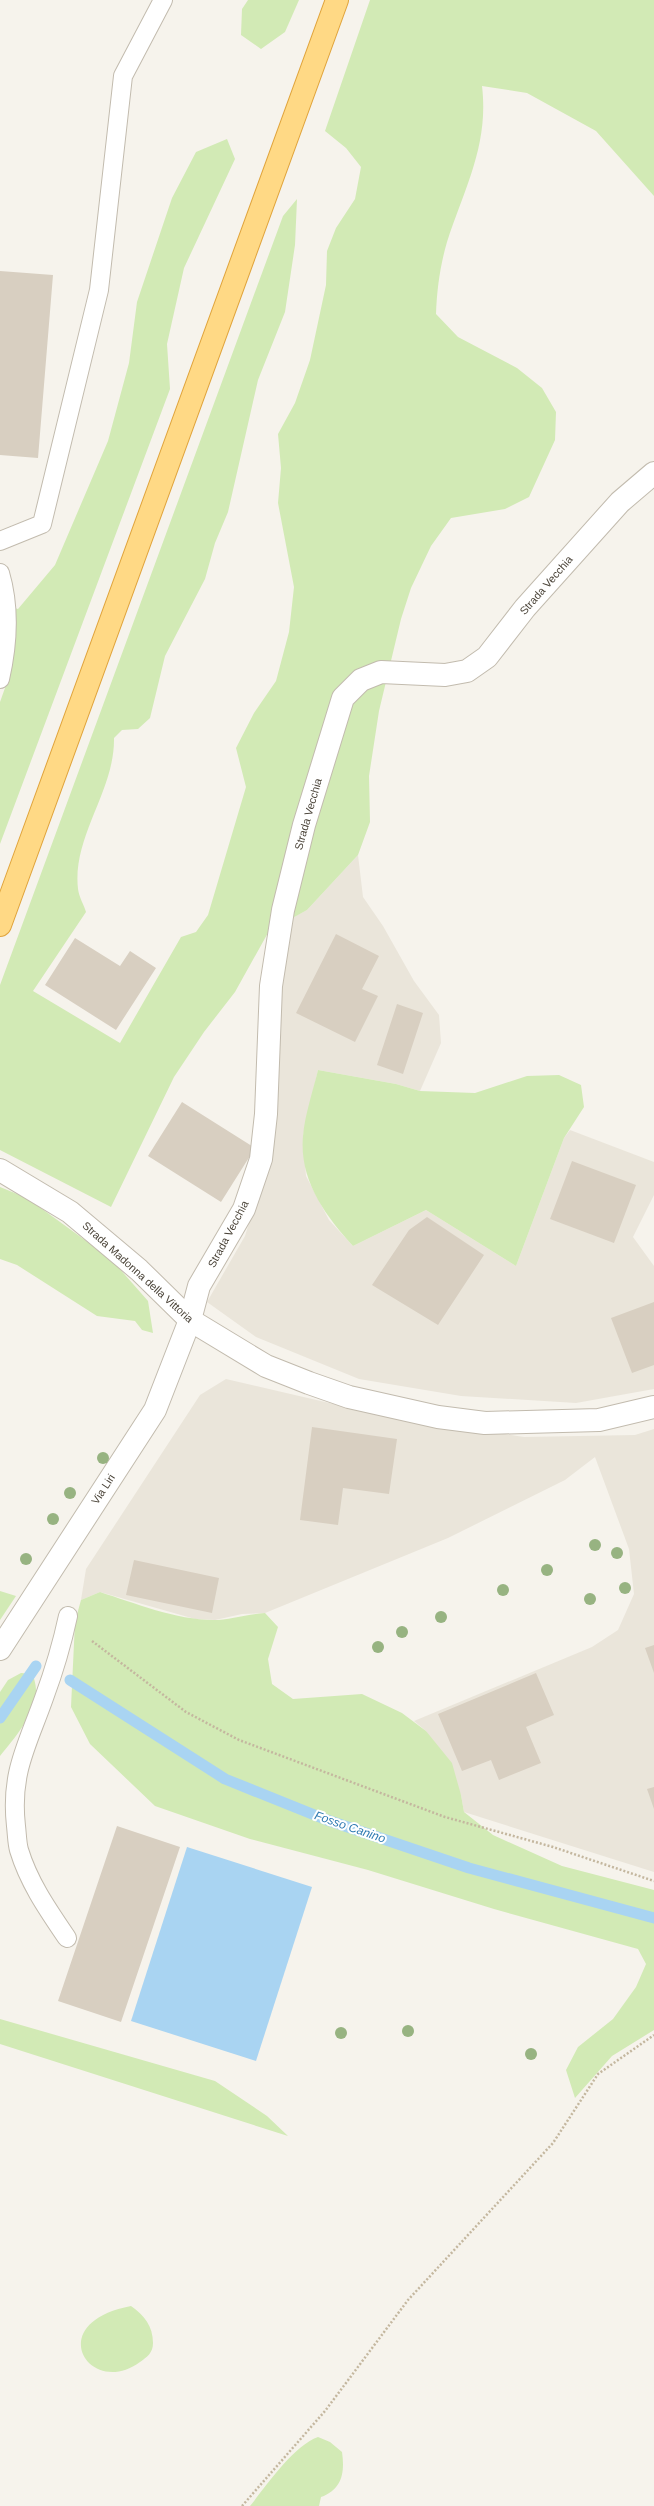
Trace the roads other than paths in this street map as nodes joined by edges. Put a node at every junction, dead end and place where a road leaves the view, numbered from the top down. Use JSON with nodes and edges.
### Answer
{"nodes":[{"id":1,"x":163,"y":0,"type":"edge"},
{"id":2,"x":337,"y":0,"type":"edge"},
{"id":3,"x":654,"y":473,"type":"edge"},
{"id":4,"x":0,"y":541,"type":"edge"},
{"id":5,"x":0,"y":573,"type":"edge"},
{"id":6,"x":0,"y":679,"type":"edge"},
{"id":7,"x":0,"y":925,"type":"edge"},
{"id":8,"x":4,"y":1171,"type":"edge"},
{"id":9,"x":190,"y":1320,"type":"junction"},
{"id":10,"x":654,"y":1407,"type":"edge"},
{"id":11,"x":68,"y":1616,"type":"road end"},
{"id":12,"x":0,"y":1649,"type":"edge"},
{"id":13,"x":67,"y":1938,"type":"dead end"}],
"edges":[{"from":1,"to":4,"type":"lane"},
{"from":2,"to":7,"type":"highway"},
{"from":3,"to":9,"type":"street","name":"Strada Vecchia"},
{"from":5,"to":6,"type":"lane"},
{"from":8,"to":9,"type":"street","name":"Strada Madonna della Vittoria"},
{"from":9,"to":10,"type":"street","name":"Strada Madonna della Vittoria"},
{"from":9,"to":12,"type":"street","name":"Via Liri"},
{"from":11,"to":13,"type":"lane"}]}
